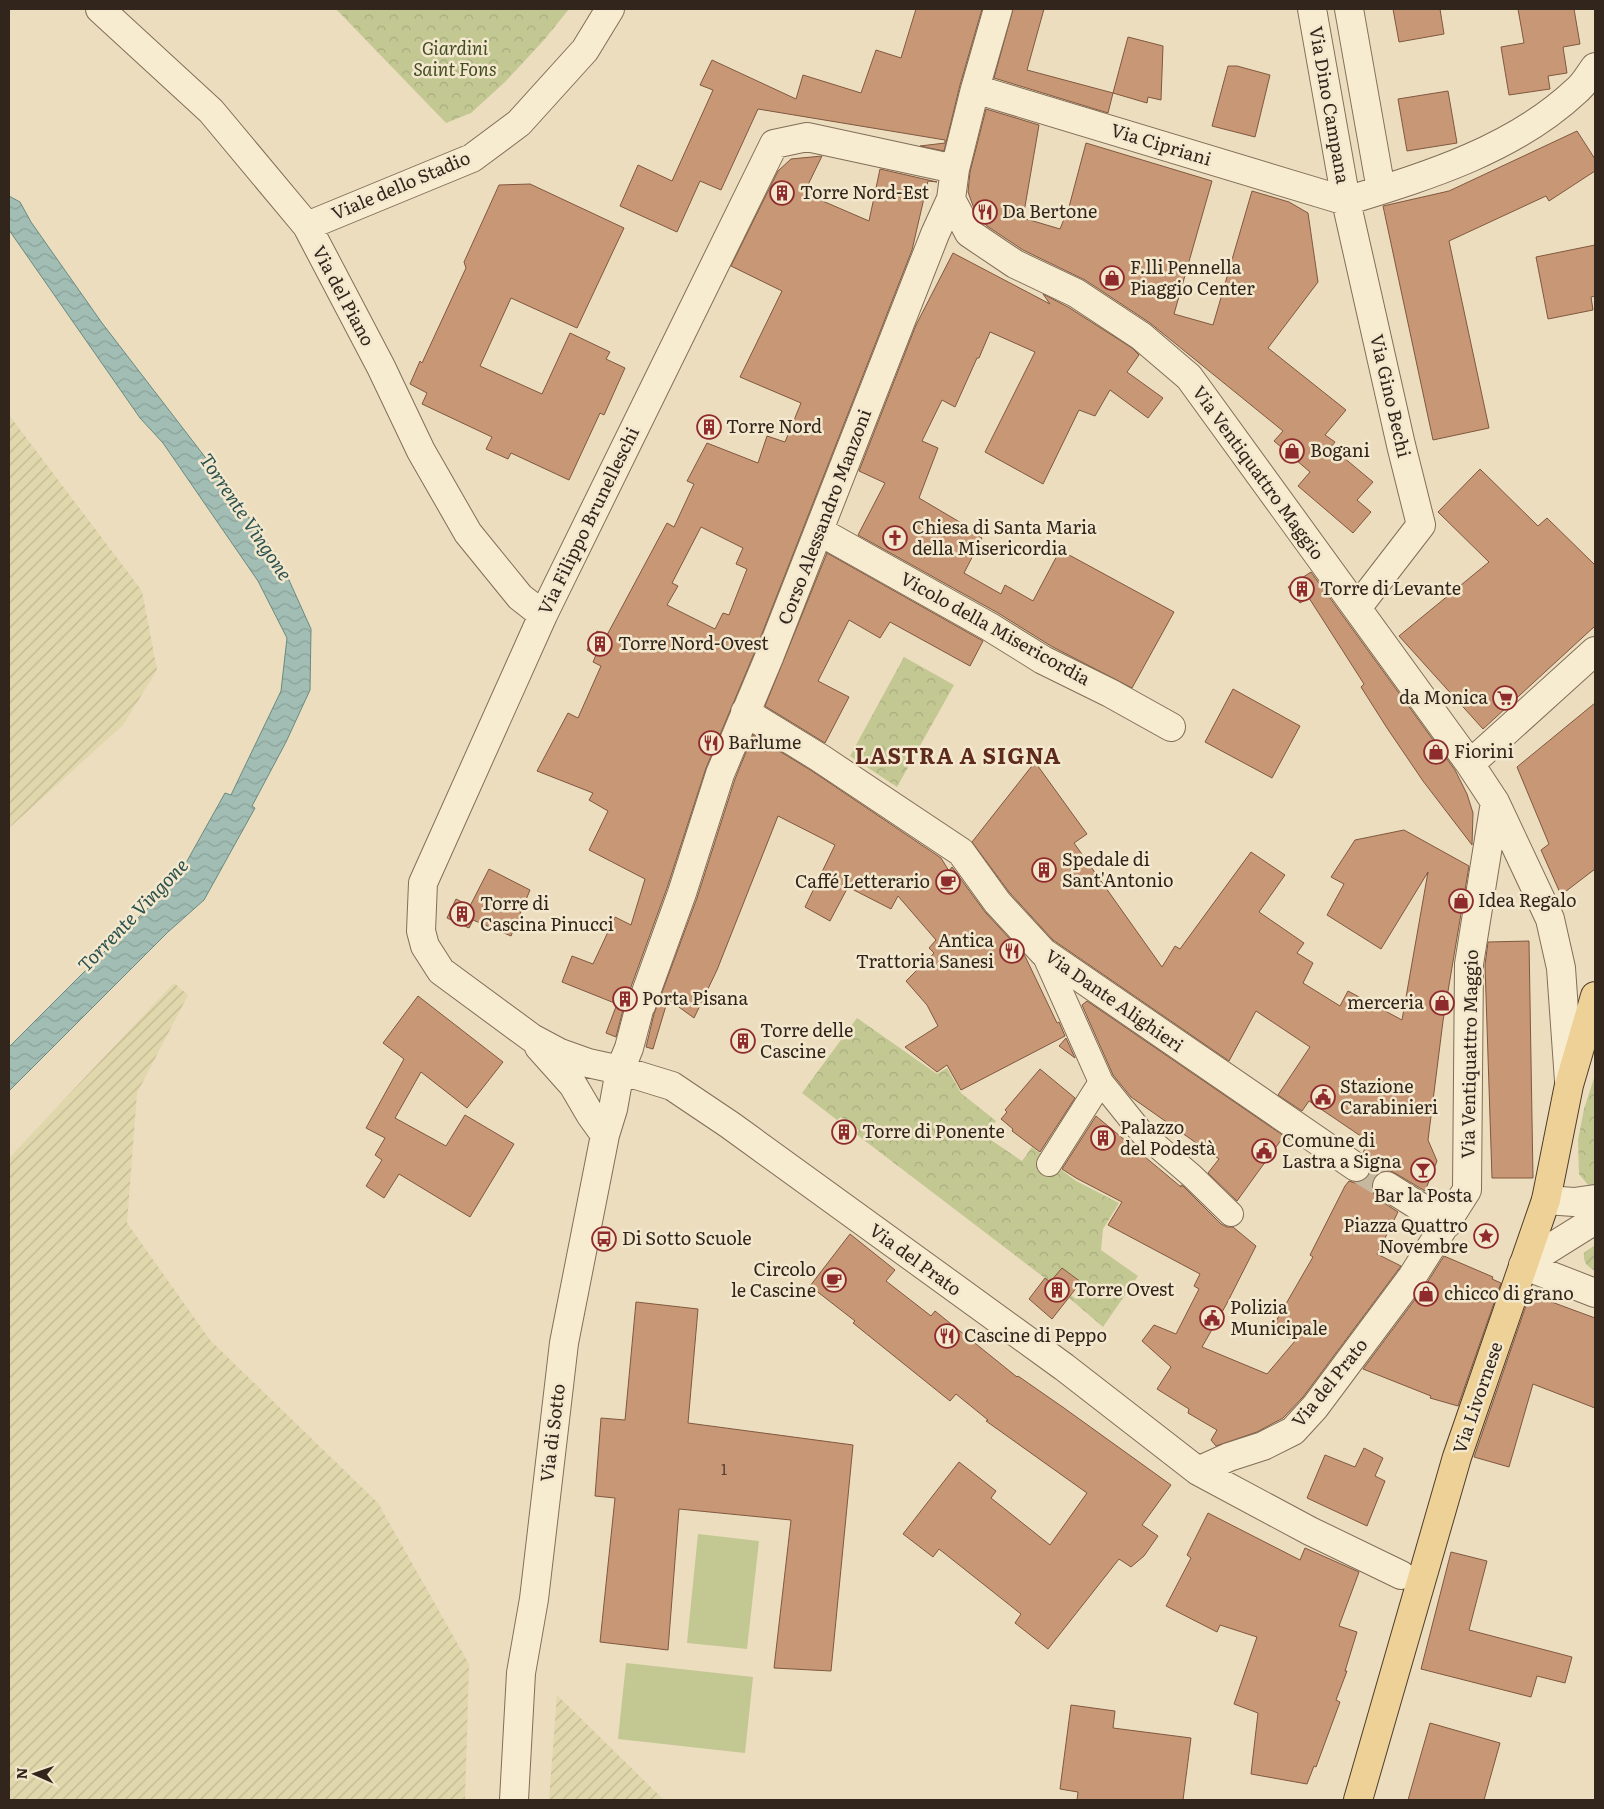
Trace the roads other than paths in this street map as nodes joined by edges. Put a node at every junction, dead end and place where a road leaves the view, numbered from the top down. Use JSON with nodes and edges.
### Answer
{"nodes":[{"id":1,"x":100,"y":9,"type":"edge"},
{"id":2,"x":610,"y":9,"type":"edge"},
{"id":3,"x":998,"y":9,"type":"edge"},
{"id":4,"x":1312,"y":9,"type":"edge"},
{"id":5,"x":1349,"y":9,"type":"edge"},
{"id":6,"x":1595,"y":67,"type":"edge"},
{"id":7,"x":975,"y":89,"type":"junction"},
{"id":8,"x":955,"y":169,"type":"junction"},
{"id":9,"x":1381,"y":190,"type":"junction"},
{"id":10,"x":952,"y":199,"type":"junction"},
{"id":11,"x":1346,"y":201,"type":"junction"},
{"id":12,"x":307,"y":226,"type":"junction"},
{"id":13,"x":819,"y":531,"type":"junction"},
{"id":14,"x":1357,"y":608,"type":"junction"},
{"id":15,"x":543,"y":615,"type":"junction"},
{"id":16,"x":1595,"y":651,"type":"edge"},
{"id":17,"x":745,"y":712,"type":"junction"},
{"id":18,"x":1171,"y":727,"type":"dead end"},
{"id":19,"x":1470,"y":764,"type":"junction"},
{"id":20,"x":1495,"y":802,"type":"junction"},
{"id":21,"x":1043,"y":952,"type":"junction"},
{"id":22,"x":1595,"y":996,"type":"edge"},
{"id":23,"x":532,"y":1038,"type":"junction"},
{"id":24,"x":620,"y":1070,"type":"junction"},
{"id":25,"x":1101,"y":1082,"type":"junction"},
{"id":26,"x":1569,"y":1085,"type":"junction"},
{"id":27,"x":605,"y":1135,"type":"junction"},
{"id":28,"x":1050,"y":1164,"type":"dead end"},
{"id":29,"x":1356,"y":1167,"type":"tunnel mouth"},
{"id":30,"x":1386,"y":1186,"type":"tunnel mouth"},
{"id":31,"x":1595,"y":1199,"type":"edge"},
{"id":32,"x":1546,"y":1200,"type":"junction"},
{"id":33,"x":1231,"y":1214,"type":"dead end"},
{"id":34,"x":1595,"y":1220,"type":"edge"},
{"id":35,"x":1446,"y":1224,"type":"junction"},
{"id":36,"x":1523,"y":1265,"type":"junction"},
{"id":37,"x":1595,"y":1293,"type":"edge"},
{"id":38,"x":1198,"y":1471,"type":"junction"},
{"id":39,"x":1401,"y":1575,"type":"dead end"},
{"id":40,"x":514,"y":1800,"type":"edge"},
{"id":41,"x":1358,"y":1800,"type":"edge"}],
"edges":[{"from":1,"to":12,"type":"street","name":"Via del Piano"},
{"from":2,"to":12,"type":"street","name":"Viale dello Stadio"},
{"from":3,"to":7,"type":"street"},
{"from":4,"to":11,"type":"street","name":"Via Dino Campana"},
{"from":5,"to":9,"type":"street","name":"Via Dino Campana"},
{"from":6,"to":9,"type":"street"},
{"from":7,"to":8,"type":"street"},
{"from":7,"to":11,"type":"street","name":"Via Cipriani"},
{"from":8,"to":10,"type":"street"},
{"from":8,"to":15,"type":"street","name":"Via Filippo Brunelleschi"},
{"from":9,"to":11,"type":"street"},
{"from":10,"to":13,"type":"street","name":"Corso Alessandro Manzoni"},
{"from":10,"to":14,"type":"street","name":"Via Ventiquattro Maggio"},
{"from":11,"to":14,"type":"street","name":"Via Gino Bechi"},
{"from":12,"to":15,"type":"street","name":"Via del Piano"},
{"from":13,"to":17,"type":"street","name":"Corso Alessandro Manzoni"},
{"from":13,"to":18,"type":"street","name":"Vicolo della Misericordia"},
{"from":14,"to":19,"type":"street","name":"Via Ventiquattro Maggio"},
{"from":15,"to":23,"type":"street","name":"Via Filippo Brunelleschi"},
{"from":16,"to":19,"type":"street"},
{"from":17,"to":21,"type":"street","name":"Via Dante Alighieri"},
{"from":17,"to":24,"type":"street","name":"Corso Alessandro Manzoni"},
{"from":19,"to":20,"type":"street","name":"Via Ventiquattro Maggio"},
{"from":20,"to":26,"type":"street"},
{"from":20,"to":35,"type":"street","name":"Via Ventiquattro Maggio"},
{"from":21,"to":25,"type":"street"},
{"from":21,"to":29,"type":"street","name":"Via Dante Alighieri"},
{"from":22,"to":26,"type":"main road","name":"Via Livornese"},
{"from":23,"to":24,"type":"street","name":"Via Filippo Brunelleschi"},
{"from":23,"to":27,"type":"street","name":"Via Filippo Brunelleschi"},
{"from":24,"to":27,"type":"street","name":"Via di Sotto"},
{"from":24,"to":38,"type":"street","name":"Via del Prato"},
{"from":25,"to":28,"type":"street"},
{"from":25,"to":33,"type":"street"},
{"from":26,"to":32,"type":"main road","name":"Via Livornese"},
{"from":27,"to":40,"type":"street","name":"Via di Sotto"},
{"from":30,"to":35,"type":"street"},
{"from":31,"to":32,"type":"street"},
{"from":32,"to":36,"type":"main road","name":"Via Livornese"},
{"from":34,"to":36,"type":"street"},
{"from":35,"to":38,"type":"street","name":"Via del Prato"},
{"from":36,"to":37,"type":"street"},
{"from":36,"to":41,"type":"main road","name":"Via Livornese"},
{"from":38,"to":39,"type":"street","name":"Via del Prato"}]}
